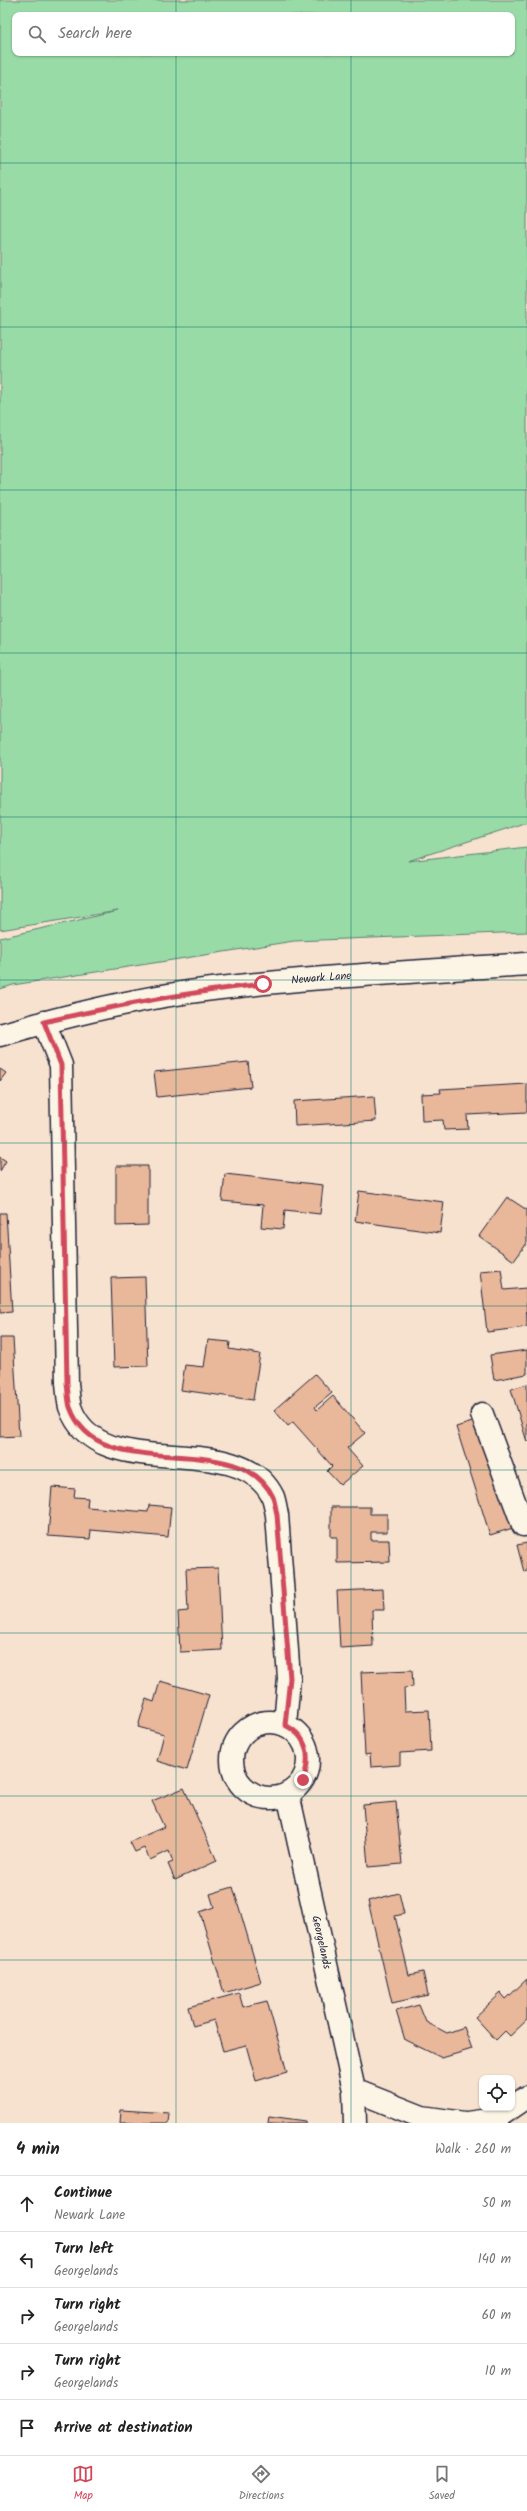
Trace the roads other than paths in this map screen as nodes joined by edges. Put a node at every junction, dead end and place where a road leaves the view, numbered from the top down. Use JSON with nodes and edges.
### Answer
{"nodes":[{"id":1,"x":527,"y":964,"type":"edge"},
{"id":2,"x":44,"y":1022,"type":"junction"},
{"id":3,"x":0,"y":1035,"type":"edge"},
{"id":4,"x":482,"y":1414,"type":"dead end"},
{"id":5,"x":527,"y":1524,"type":"edge"},
{"id":6,"x":285,"y":1725,"type":"junction"},
{"id":7,"x":288,"y":1794,"type":"junction"},
{"id":8,"x":354,"y":2090,"type":"junction"},
{"id":9,"x":527,"y":2097,"type":"edge"},
{"id":10,"x":355,"y":2123,"type":"edge"},
{"id":11,"x":464,"y":2123,"type":"edge"},
{"id":12,"x":467,"y":2123,"type":"edge"}],
"edges":[{"from":1,"to":2,"type":"street","name":"Newark Lane"},
{"from":2,"to":3,"type":"street","name":"Newark Lane"},
{"from":2,"to":6,"type":"street"},
{"from":4,"to":5,"type":"street"},
{"from":6,"to":7,"type":"street"},
{"from":6,"to":7,"type":"street"},
{"from":7,"to":8,"type":"street","name":"Georgelands"},
{"from":8,"to":10,"type":"street","name":"Georgelands"},
{"from":8,"to":11,"type":"street"},
{"from":9,"to":12,"type":"street"}]}
